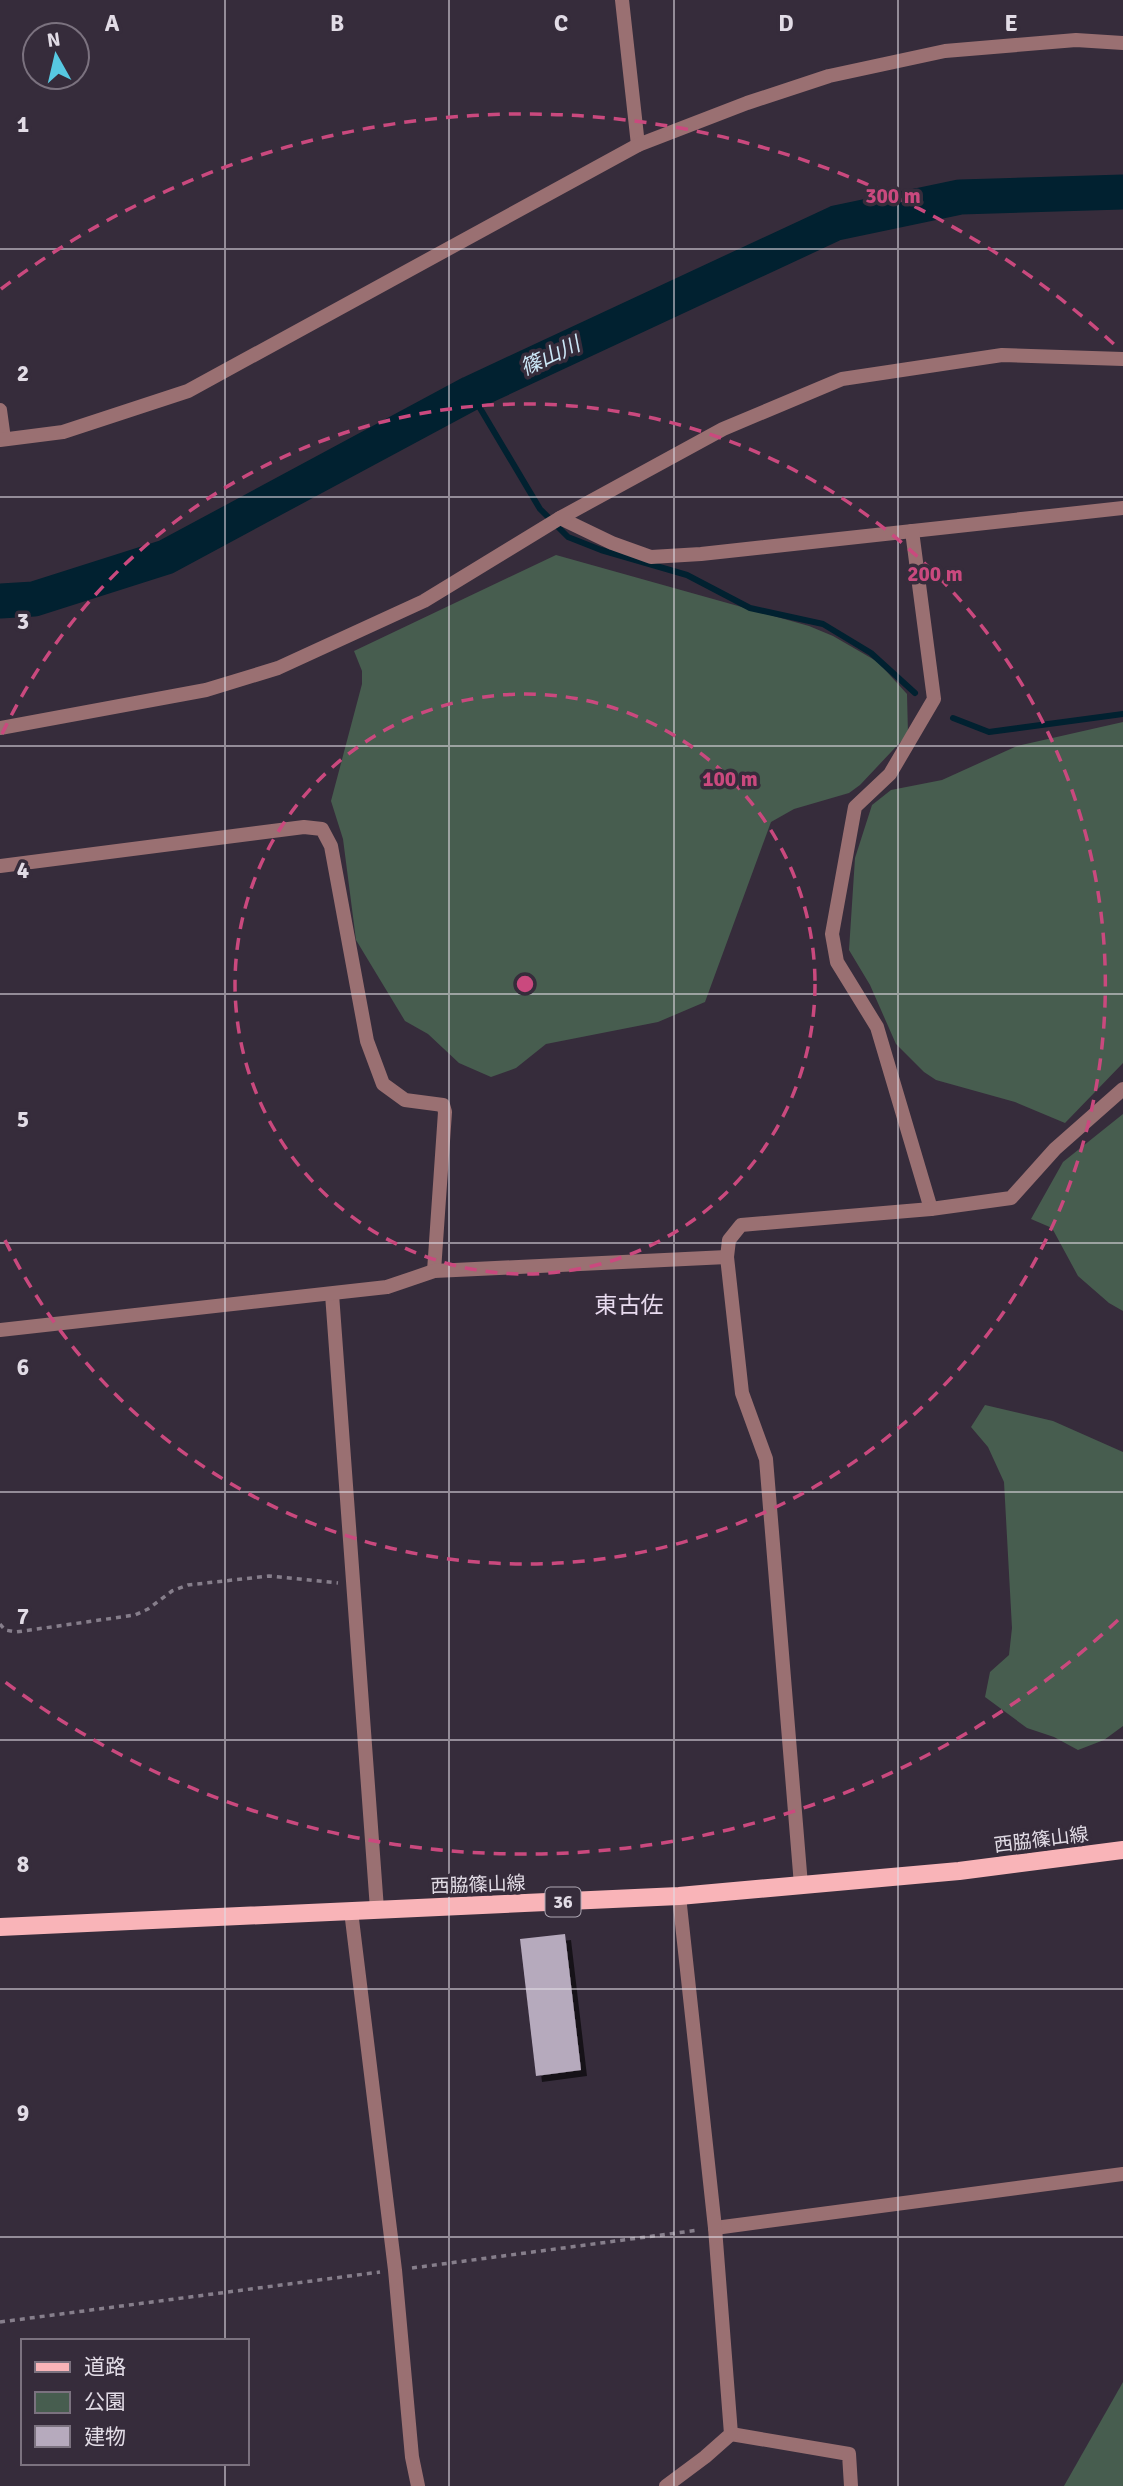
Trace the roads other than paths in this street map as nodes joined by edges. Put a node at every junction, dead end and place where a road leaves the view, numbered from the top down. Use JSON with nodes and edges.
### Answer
{"nodes":[{"id":1,"x":622,"y":0,"type":"edge"},
{"id":2,"x":1123,"y":43,"type":"edge"},
{"id":3,"x":638,"y":145,"type":"junction"},
{"id":4,"x":1123,"y":359,"type":"edge"},
{"id":5,"x":0,"y":410,"type":"edge"},
{"id":6,"x":2,"y":440,"type":"edge"},
{"id":7,"x":1123,"y":508,"type":"edge"},
{"id":8,"x":560,"y":517,"type":"junction"},
{"id":9,"x":912,"y":531,"type":"junction"},
{"id":10,"x":0,"y":728,"type":"edge"},
{"id":11,"x":0,"y":866,"type":"edge"},
{"id":12,"x":1123,"y":1088,"type":"edge"},
{"id":13,"x":931,"y":1209,"type":"junction"},
{"id":14,"x":727,"y":1257,"type":"junction"},
{"id":15,"x":434,"y":1271,"type":"junction"},
{"id":16,"x":332,"y":1294,"type":"junction"},
{"id":17,"x":0,"y":1330,"type":"edge"},
{"id":18,"x":1123,"y":1850,"type":"edge"},
{"id":19,"x":801,"y":1885,"type":"junction"},
{"id":20,"x":679,"y":1896,"type":"junction"},
{"id":21,"x":377,"y":1909,"type":"junction"},
{"id":22,"x":351,"y":1911,"type":"junction"},
{"id":23,"x":0,"y":1927,"type":"edge"},
{"id":24,"x":1123,"y":2174,"type":"edge"},
{"id":25,"x":715,"y":2228,"type":"junction"},
{"id":26,"x":730,"y":2434,"type":"junction"},
{"id":27,"x":418,"y":2486,"type":"edge"},
{"id":28,"x":666,"y":2486,"type":"edge"},
{"id":29,"x":851,"y":2486,"type":"edge"}],
"edges":[{"from":1,"to":3,"type":"street"},
{"from":2,"to":3,"type":"street"},
{"from":3,"to":6,"type":"street"},
{"from":4,"to":8,"type":"street"},
{"from":5,"to":6,"type":"street"},
{"from":7,"to":9,"type":"street"},
{"from":8,"to":9,"type":"street"},
{"from":8,"to":10,"type":"street"},
{"from":9,"to":13,"type":"street"},
{"from":11,"to":15,"type":"street"},
{"from":12,"to":13,"type":"street"},
{"from":13,"to":14,"type":"street"},
{"from":14,"to":15,"type":"street"},
{"from":14,"to":19,"type":"street"},
{"from":15,"to":16,"type":"street"},
{"from":16,"to":17,"type":"street"},
{"from":16,"to":21,"type":"street"},
{"from":18,"to":19,"type":"main road","name":"西脇篠山線","number":"36"},
{"from":19,"to":20,"type":"main road","name":"西脇篠山線","number":"36"},
{"from":20,"to":21,"type":"main road","name":"西脇篠山線","number":"36"},
{"from":20,"to":25,"type":"street"},
{"from":21,"to":22,"type":"main road","name":"西脇篠山線","number":"36"},
{"from":22,"to":23,"type":"main road","name":"西脇篠山線","number":"36"},
{"from":22,"to":27,"type":"street"},
{"from":24,"to":25,"type":"street"},
{"from":25,"to":26,"type":"street"},
{"from":26,"to":28,"type":"street"},
{"from":26,"to":29,"type":"street"}]}
